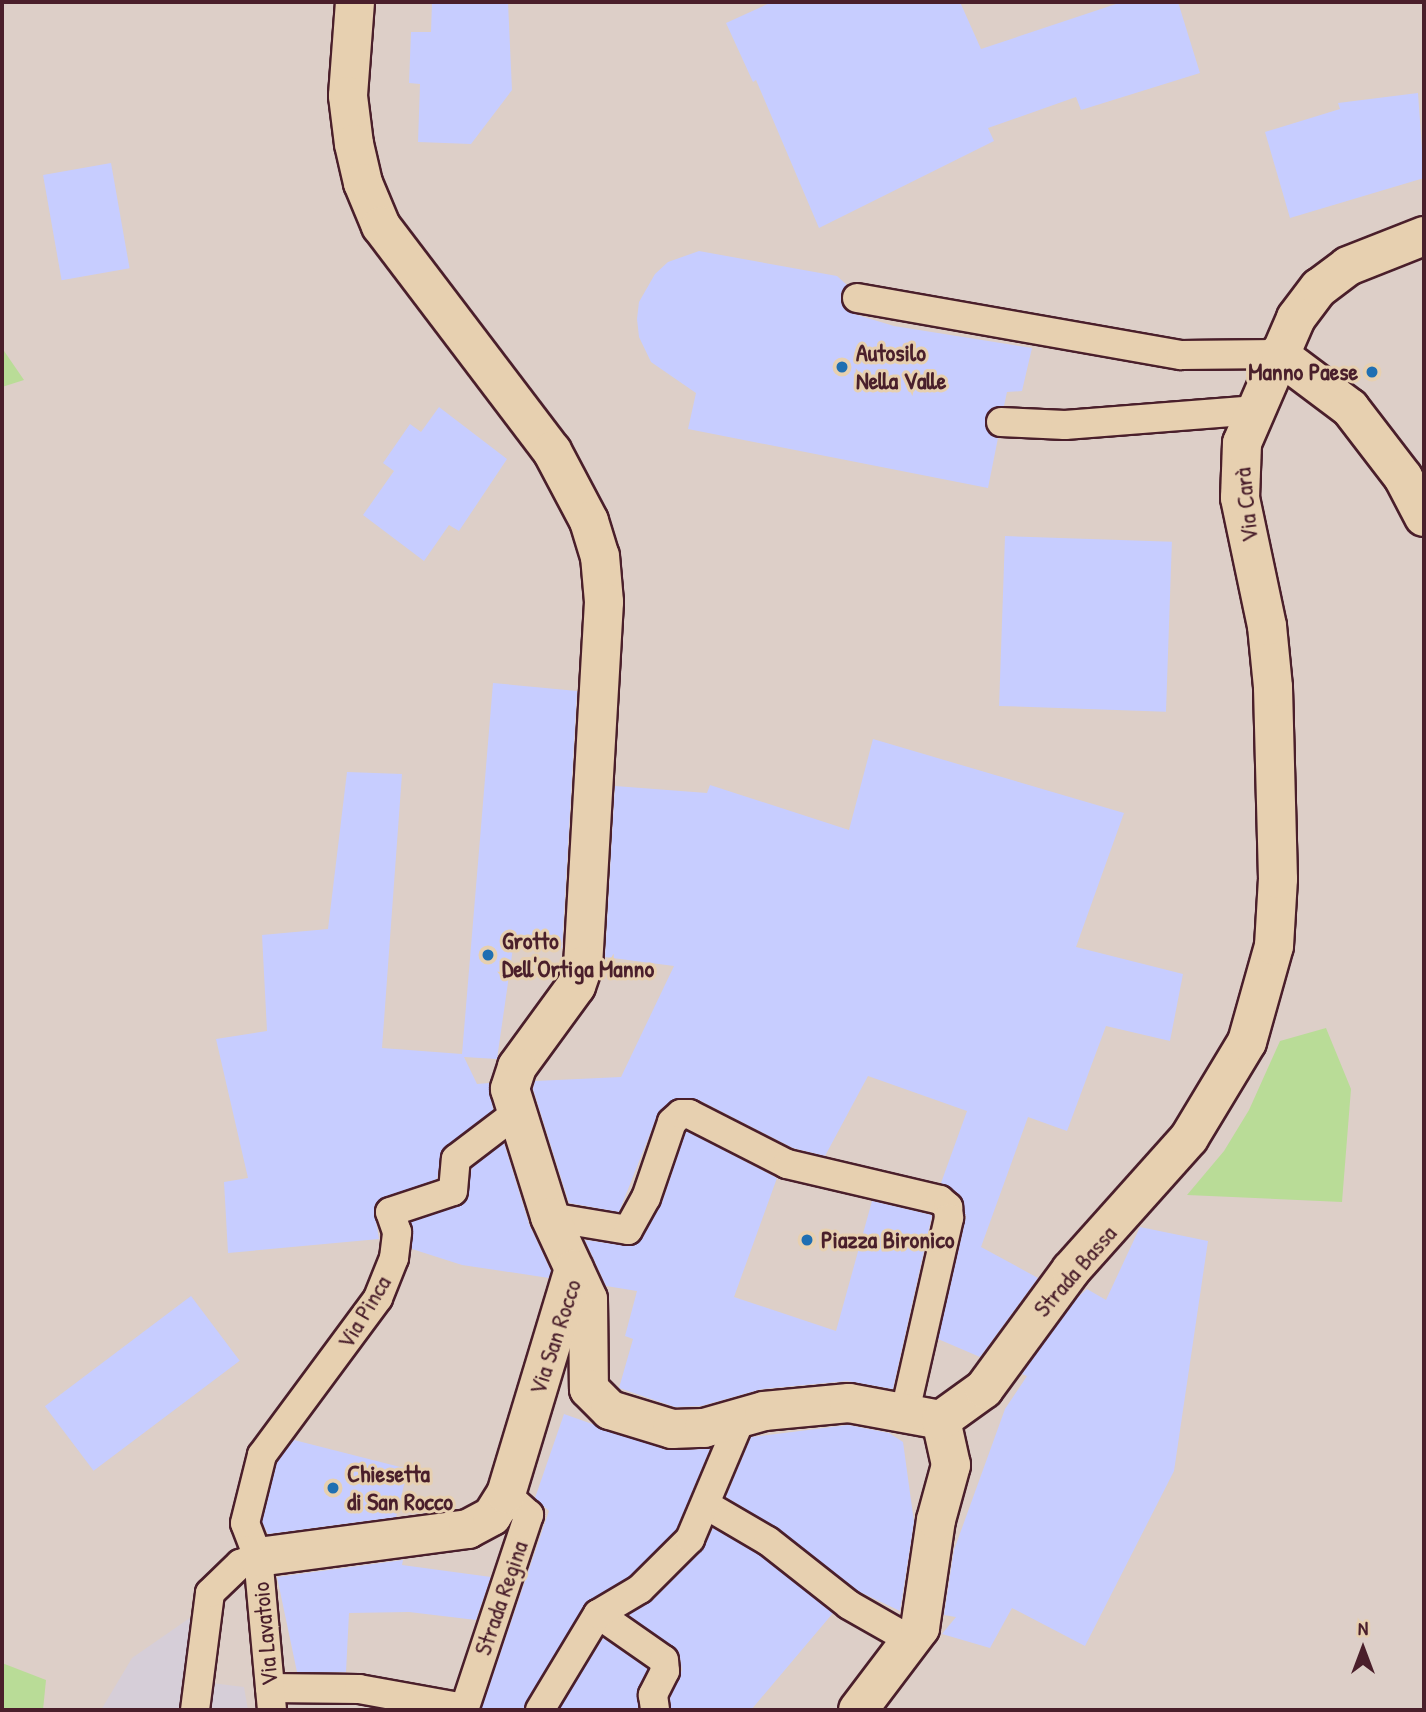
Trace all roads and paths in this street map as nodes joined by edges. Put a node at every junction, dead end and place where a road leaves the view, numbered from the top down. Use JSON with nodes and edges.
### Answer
{"nodes":[{"id":1,"x":355,"y":2,"type":"edge"},
{"id":2,"x":1424,"y":236,"type":"edge"},
{"id":3,"x":858,"y":298,"type":"dead end"},
{"id":4,"x":1278,"y":354,"type":"junction"},
{"id":5,"x":1256,"y":410,"type":"junction"},
{"id":6,"x":1001,"y":422,"type":"dead end"},
{"id":7,"x":1424,"y":517,"type":"edge"},
{"id":8,"x":1276,"y":815,"type":"joint"},
{"id":9,"x":515,"y":1114,"type":"junction"},
{"id":10,"x":551,"y":1217,"type":"junction"},
{"id":11,"x":574,"y":1269,"type":"junction"},
{"id":12,"x":905,"y":1411,"type":"junction"},
{"id":13,"x":742,"y":1416,"type":"junction"},
{"id":14,"x":941,"y":1420,"type":"junction"},
{"id":15,"x":506,"y":1494,"type":"junction"},
{"id":16,"x":708,"y":1506,"type":"junction"},
{"id":17,"x":258,"y":1557,"type":"junction"},
{"id":18,"x":598,"y":1614,"type":"junction"},
{"id":19,"x":912,"y":1642,"type":"junction"},
{"id":20,"x":271,"y":1699,"type":"edge"},
{"id":21,"x":464,"y":1709,"type":"edge"},
{"id":22,"x":195,"y":1710,"type":"edge"},
{"id":23,"x":540,"y":1710,"type":"edge"},
{"id":24,"x":655,"y":1710,"type":"edge"},
{"id":25,"x":858,"y":1710,"type":"edge"}],
"edges":[{"from":1,"to":9,"type":"street"},
{"from":2,"to":4,"type":"street","name":"Via Carà"},
{"from":3,"to":4,"type":"lane"},
{"from":4,"to":5,"type":"street","name":"Via Carà"},
{"from":4,"to":7,"type":"street"},
{"from":5,"to":6,"type":"lane"},
{"from":5,"to":8,"type":"street","name":"Via Carà"},
{"from":8,"to":14,"type":"street","name":"Strada Bassa"},
{"from":9,"to":10,"type":"street"},
{"from":9,"to":17,"type":"lane","name":"Via Pinca"},
{"from":10,"to":11,"type":"street"},
{"from":10,"to":12,"type":"lane"},
{"from":11,"to":13,"type":"street","name":"Via San Rocco"},
{"from":11,"to":15,"type":"street","name":"Via San Rocco"},
{"from":12,"to":13,"type":"street","name":"Via San Rocco"},
{"from":12,"to":14,"type":"street","name":"Via San Rocco"},
{"from":13,"to":16,"type":"lane"},
{"from":14,"to":19,"type":"street"},
{"from":15,"to":17,"type":"street","name":"Via San Rocco"},
{"from":15,"to":21,"type":"lane","name":"Strada Regina"},
{"from":16,"to":18,"type":"lane"},
{"from":16,"to":19,"type":"lane"},
{"from":17,"to":20,"type":"lane","name":"Via Lavatoio"},
{"from":17,"to":22,"type":"lane"},
{"from":18,"to":23,"type":"lane"},
{"from":18,"to":24,"type":"lane"},
{"from":19,"to":25,"type":"street"},
{"from":20,"to":21,"type":"lane"}]}
